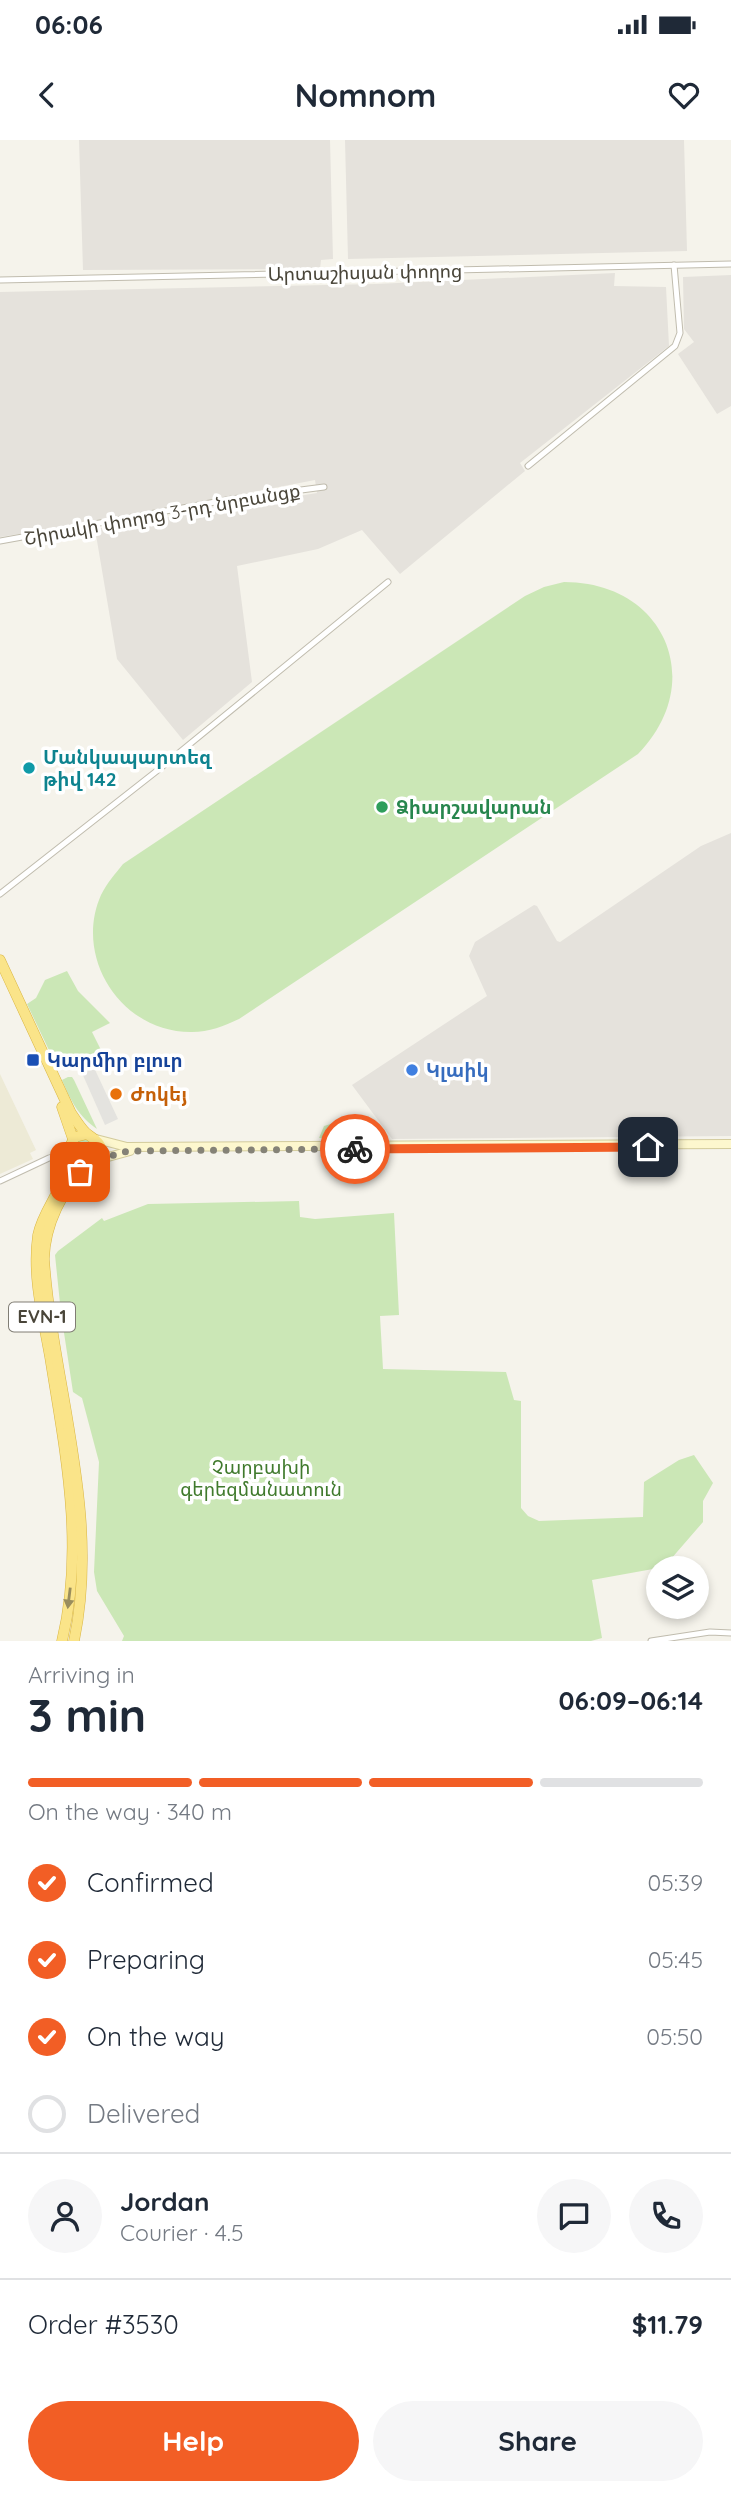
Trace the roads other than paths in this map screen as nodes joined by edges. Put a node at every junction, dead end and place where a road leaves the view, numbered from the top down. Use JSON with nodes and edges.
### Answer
{"nodes":[{"id":1,"x":731,"y":264,"type":"edge"},
{"id":2,"x":674,"y":265,"type":"junction"},
{"id":3,"x":0,"y":280,"type":"edge"},
{"id":4,"x":528,"y":466,"type":"dead end"},
{"id":5,"x":324,"y":487,"type":"dead end"},
{"id":6,"x":0,"y":541,"type":"edge"},
{"id":7,"x":388,"y":582,"type":"dead end"},
{"id":8,"x":0,"y":894,"type":"edge"},
{"id":9,"x":0,"y":960,"type":"edge"},
{"id":10,"x":0,"y":974,"type":"edge"},
{"id":11,"x":91,"y":1136,"type":"junction"},
{"id":12,"x":73,"y":1139,"type":"junction"},
{"id":13,"x":731,"y":1145,"type":"edge"},
{"id":14,"x":70,"y":1155,"type":"junction"},
{"id":15,"x":97,"y":1160,"type":"junction"},
{"id":16,"x":87,"y":1166,"type":"junction"},
{"id":17,"x":0,"y":1181,"type":"edge"},
{"id":18,"x":731,"y":1633,"type":"edge"},
{"id":19,"x":62,"y":1641,"type":"edge"},
{"id":20,"x":74,"y":1641,"type":"edge"},
{"id":21,"x":651,"y":1641,"type":"edge"}],
"edges":[{"from":1,"to":2,"type":"street","name":"Արտաշիսյան փողոց"},
{"from":2,"to":3,"type":"street","name":"Արտաշիսյան փողոց"},
{"from":2,"to":4,"type":"street"},
{"from":5,"to":6,"type":"street","name":"Շիրակի փողոց 3-րդ նրբանցք"},
{"from":7,"to":8,"type":"street"},
{"from":9,"to":11,"type":"highway"},
{"from":10,"to":12,"type":"highway"},
{"from":11,"to":12,"type":"highway"},
{"from":11,"to":13,"type":"main road"},
{"from":11,"to":15,"type":"highway"},
{"from":12,"to":14,"type":"highway","number":"EVN-1"},
{"from":13,"to":15,"type":"main road"},
{"from":14,"to":16,"type":"highway"},
{"from":14,"to":17,"type":"street"},
{"from":14,"to":19,"type":"highway","number":"EVN-1","one_way":true},
{"from":15,"to":16,"type":"highway","number":"EVN-1"},
{"from":16,"to":20,"type":"highway","number":"EVN-1"},
{"from":18,"to":21,"type":"street"}]}
